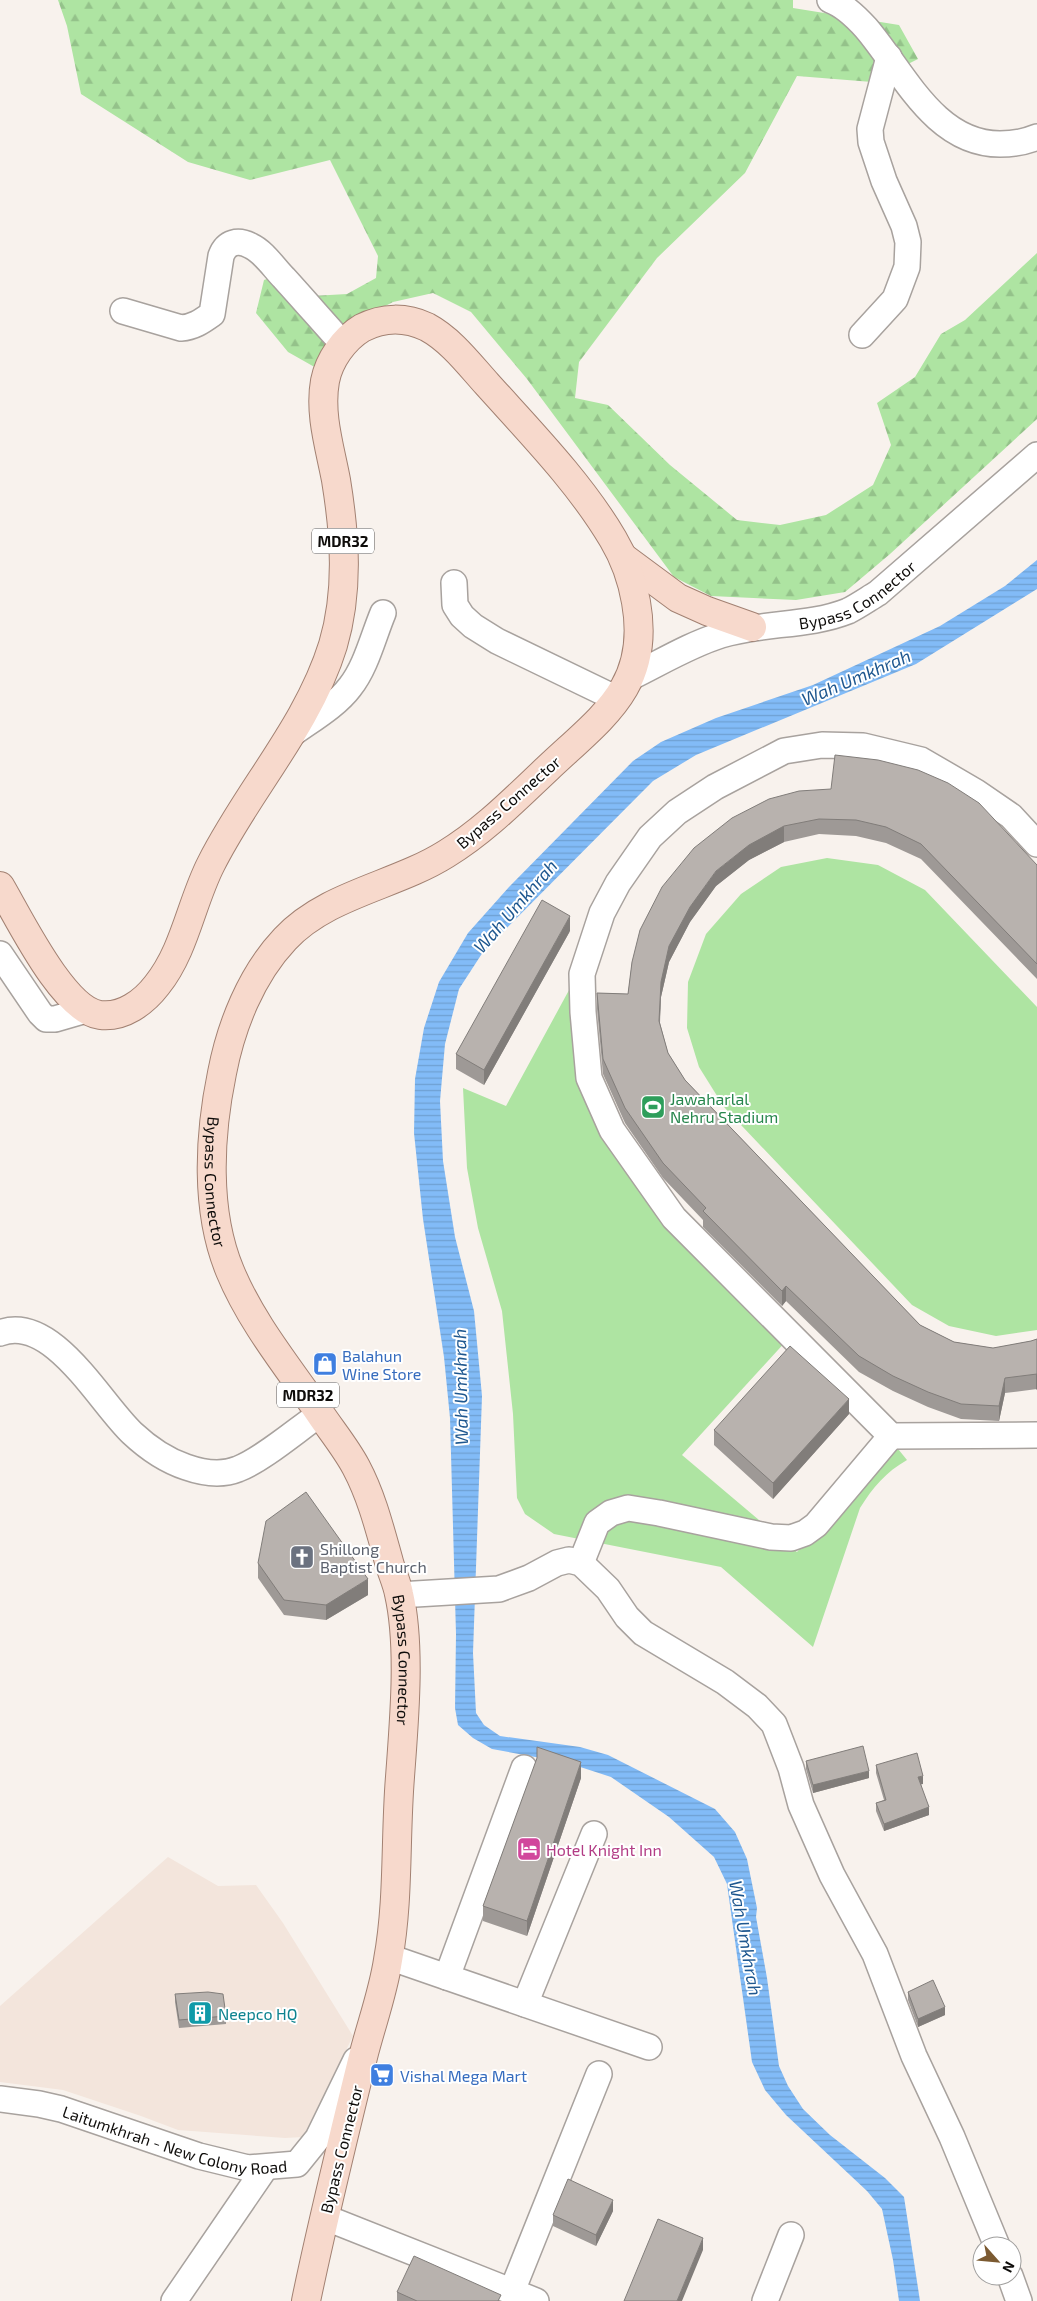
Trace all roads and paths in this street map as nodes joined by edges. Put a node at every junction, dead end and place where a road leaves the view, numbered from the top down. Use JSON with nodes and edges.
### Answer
{"nodes":[{"id":1,"x":830,"y":0,"type":"edge"},
{"id":2,"x":889,"y":57,"type":"junction"},
{"id":3,"x":1037,"y":137,"type":"edge"},
{"id":4,"x":123,"y":311,"type":"dead end"},
{"id":5,"x":862,"y":335,"type":"dead end"},
{"id":6,"x":343,"y":344,"type":"junction"},
{"id":7,"x":1037,"y":455,"type":"edge"},
{"id":8,"x":624,"y":558,"type":"junction"},
{"id":9,"x":454,"y":583,"type":"dead end"},
{"id":10,"x":383,"y":613,"type":"dead end"},
{"id":11,"x":752,"y":627,"type":"junction"},
{"id":12,"x":624,"y":688,"type":"junction"},
{"id":13,"x":289,"y":736,"type":"junction"},
{"id":14,"x":1037,"y":844,"type":"edge"},
{"id":15,"x":0,"y":886,"type":"edge"},
{"id":16,"x":0,"y":954,"type":"edge"},
{"id":17,"x":86,"y":1010,"type":"junction"},
{"id":18,"x":0,"y":1333,"type":"edge"},
{"id":19,"x":320,"y":1414,"type":"junction"},
{"id":20,"x":1037,"y":1434,"type":"edge"},
{"id":21,"x":891,"y":1436,"type":"junction"},
{"id":22,"x":581,"y":1562,"type":"junction"},
{"id":23,"x":399,"y":1595,"type":"junction"},
{"id":24,"x":524,"y":1768,"type":"dead end"},
{"id":25,"x":594,"y":1834,"type":"dead end"},
{"id":26,"x":389,"y":1957,"type":"junction"},
{"id":27,"x":447,"y":1977,"type":"junction"},
{"id":28,"x":525,"y":2004,"type":"junction"},
{"id":29,"x":368,"y":2038,"type":"junction"},
{"id":30,"x":649,"y":2047,"type":"dead end"},
{"id":31,"x":599,"y":2074,"type":"dead end"},
{"id":32,"x":0,"y":2099,"type":"edge"},
{"id":33,"x":265,"y":2168,"type":"junction"},
{"id":34,"x":324,"y":2217,"type":"junction"},
{"id":35,"x":791,"y":2235,"type":"dead end"},
{"id":36,"x":993,"y":2236,"type":"edge"},
{"id":37,"x":1014,"y":2286,"type":"edge"},
{"id":38,"x":512,"y":2291,"type":"junction"},
{"id":39,"x":174,"y":2301,"type":"edge"},
{"id":40,"x":306,"y":2301,"type":"edge"},
{"id":41,"x":536,"y":2301,"type":"edge"},
{"id":42,"x":764,"y":2301,"type":"edge"},
{"id":43,"x":1020,"y":2301,"type":"edge"}],
"edges":[{"from":1,"to":2,"type":"street"},
{"from":2,"to":3,"type":"street"},
{"from":2,"to":5,"type":"street"},
{"from":4,"to":6,"type":"street"},
{"from":6,"to":8,"type":"main road","number":"MDR32"},
{"from":6,"to":13,"type":"main road","number":"MDR32"},
{"from":7,"to":11,"type":"street","name":"Bypass Connector"},
{"from":8,"to":11,"type":"main road"},
{"from":8,"to":12,"type":"main road","number":"MDR32"},
{"from":9,"to":12,"type":"street"},
{"from":10,"to":13,"type":"street"},
{"from":11,"to":12,"type":"street","name":"Bypass Connector"},
{"from":12,"to":19,"type":"main road","name":"Bypass Connector","number":"MDR32"},
{"from":13,"to":17,"type":"main road","number":"MDR32"},
{"from":14,"to":21,"type":"street"},
{"from":15,"to":17,"type":"main road"},
{"from":16,"to":17,"type":"street"},
{"from":18,"to":19,"type":"street"},
{"from":19,"to":23,"type":"main road","name":"Bypass Connector","number":"MDR32"},
{"from":20,"to":21,"type":"street"},
{"from":21,"to":22,"type":"street"},
{"from":22,"to":23,"type":"street"},
{"from":22,"to":36,"type":"street"},
{"from":23,"to":26,"type":"main road","name":"Bypass Connector","number":"MDR32"},
{"from":24,"to":27,"type":"street"},
{"from":25,"to":28,"type":"street"},
{"from":26,"to":27,"type":"street"},
{"from":26,"to":29,"type":"main road","name":"Bypass Connector","number":"MDR32"},
{"from":27,"to":28,"type":"street"},
{"from":28,"to":30,"type":"street"},
{"from":29,"to":33,"type":"street","name":"Laitumkhrah - New Colony Road"},
{"from":29,"to":34,"type":"main road","name":"Bypass Connector","number":"MDR32"},
{"from":31,"to":38,"type":"street"},
{"from":32,"to":33,"type":"street","name":"Laitumkhrah - New Colony Road"},
{"from":33,"to":39,"type":"street"},
{"from":34,"to":38,"type":"street"},
{"from":34,"to":40,"type":"main road","name":"Bypass Connector","number":"MDR32"},
{"from":35,"to":42,"type":"street"},
{"from":37,"to":43,"type":"street"},
{"from":38,"to":41,"type":"street"}]}
